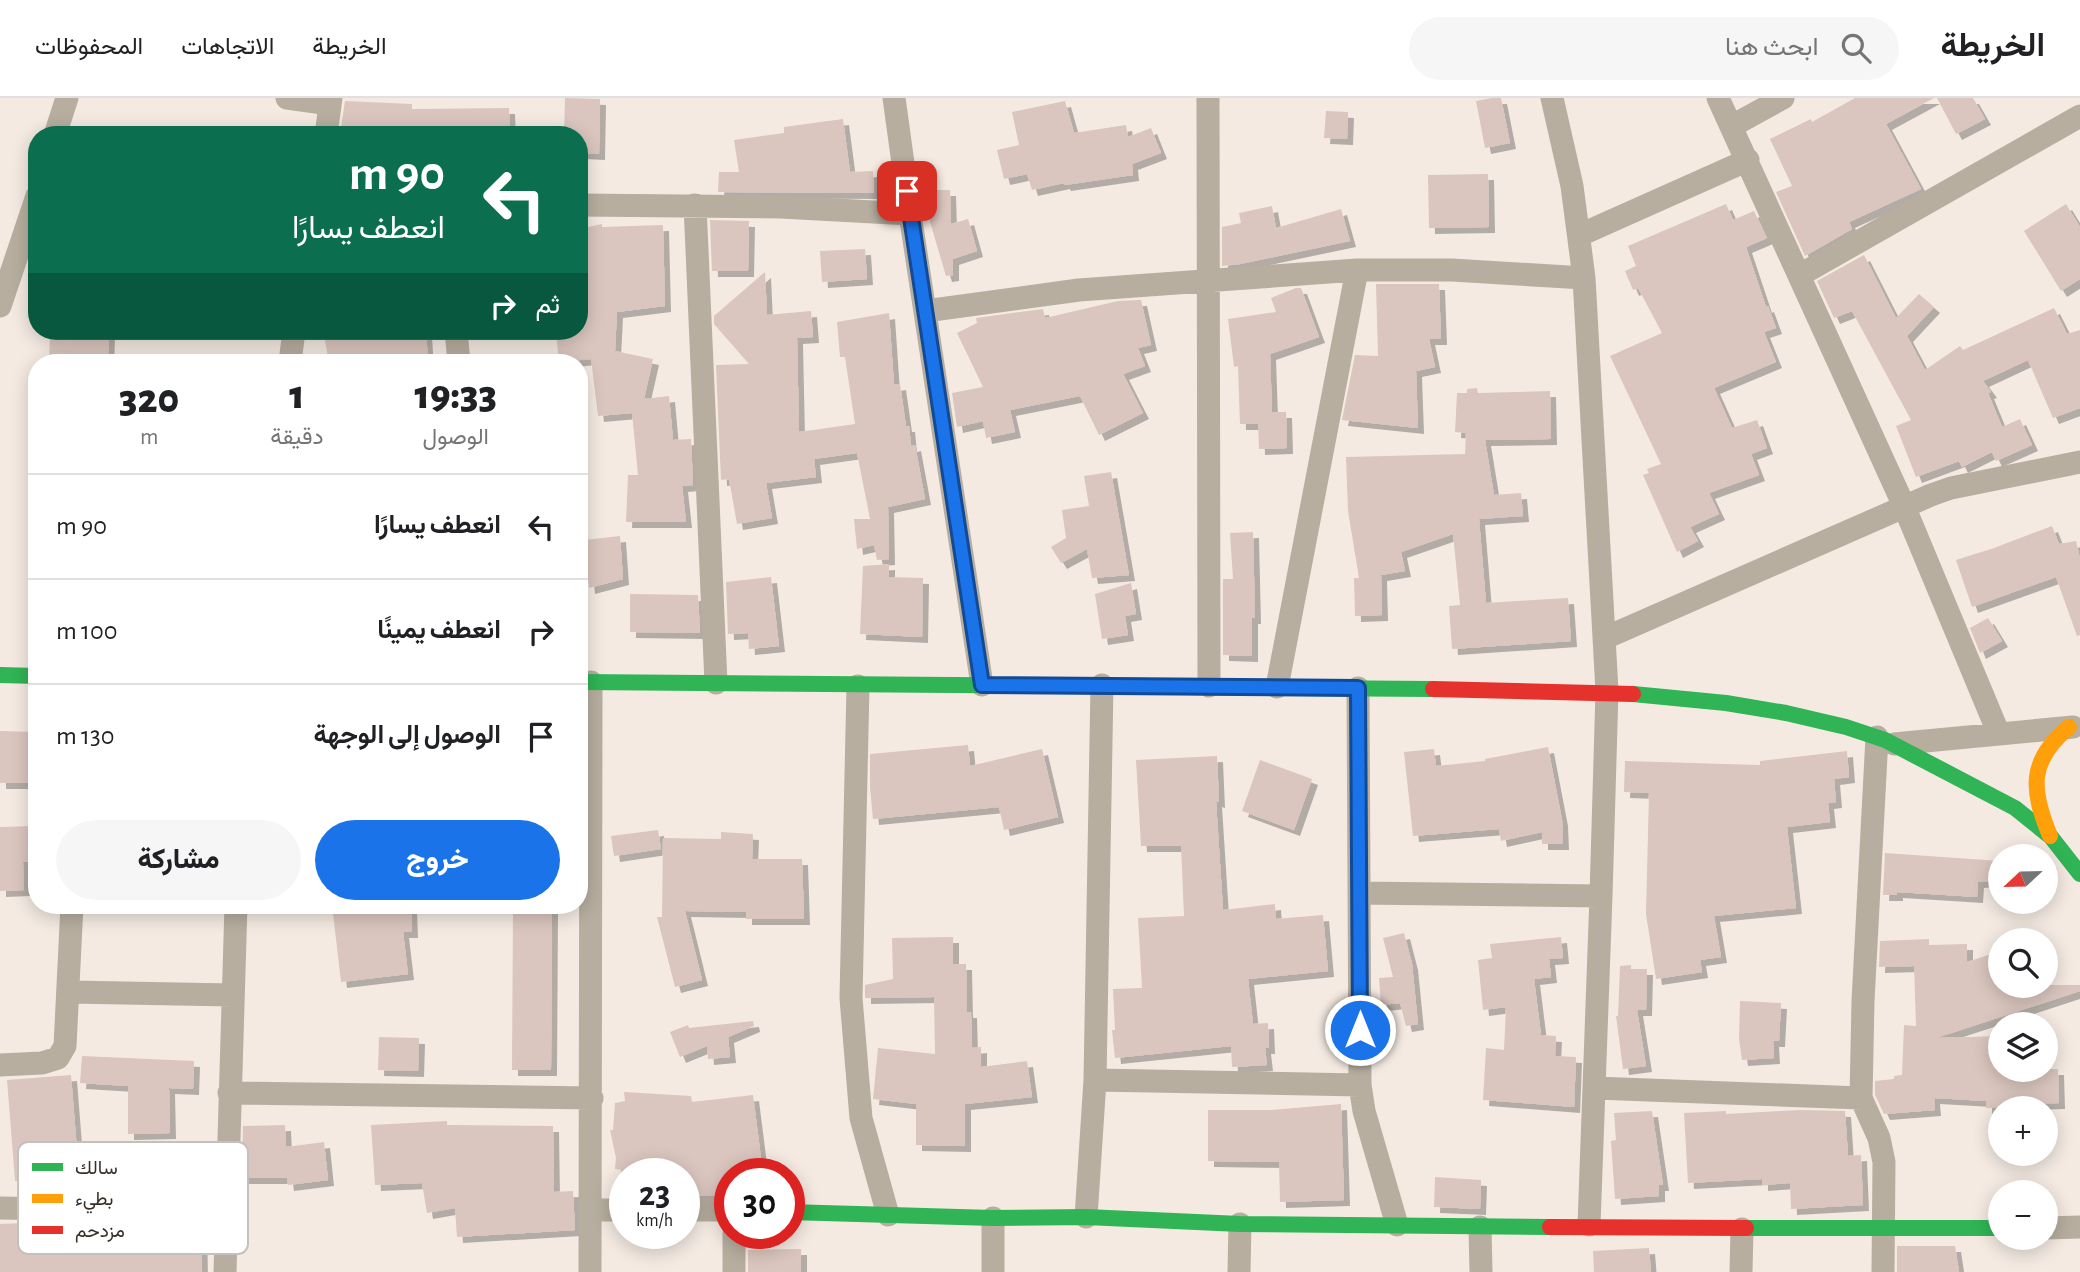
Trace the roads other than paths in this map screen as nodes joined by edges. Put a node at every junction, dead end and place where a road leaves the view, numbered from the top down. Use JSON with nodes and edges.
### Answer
{"nodes":[{"id":1,"x":67,"y":98,"type":"edge"},
{"id":2,"x":287,"y":98,"type":"edge"},
{"id":3,"x":894,"y":98,"type":"edge"},
{"id":4,"x":1208,"y":98,"type":"edge"},
{"id":5,"x":1552,"y":98,"type":"edge"},
{"id":6,"x":1718,"y":98,"type":"edge"},
{"id":7,"x":1783,"y":98,"type":"edge"},
{"id":8,"x":331,"y":101,"type":"edge"},
{"id":9,"x":2080,"y":116,"type":"edge"},
{"id":10,"x":1732,"y":125,"type":"junction"},
{"id":11,"x":58,"y":126,"type":"edge"},
{"id":12,"x":327,"y":126,"type":"edge"},
{"id":13,"x":1748,"y":160,"type":"junction"},
{"id":14,"x":588,"y":205,"type":"edge"},
{"id":15,"x":695,"y":205,"type":"junction"},
{"id":16,"x":910,"y":214,"type":"junction"},
{"id":17,"x":28,"y":223,"type":"edge"},
{"id":18,"x":1580,"y":234,"type":"junction"},
{"id":19,"x":1357,"y":270,"type":"junction"},
{"id":20,"x":1800,"y":275,"type":"junction"},
{"id":21,"x":1584,"y":278,"type":"junction"},
{"id":22,"x":1207,"y":280,"type":"junction"},
{"id":23,"x":0,"y":306,"type":"edge"},
{"id":24,"x":925,"y":311,"type":"junction"},
{"id":25,"x":2080,"y":462,"type":"edge"},
{"id":26,"x":1905,"y":506,"type":"junction"},
{"id":27,"x":1605,"y":638,"type":"junction"},
{"id":28,"x":0,"y":675,"type":"edge"},
{"id":29,"x":28,"y":676,"type":"edge"},
{"id":30,"x":588,"y":682,"type":"edge"},
{"id":31,"x":716,"y":684,"type":"junction"},
{"id":32,"x":982,"y":685,"type":"junction"},
{"id":33,"x":1102,"y":685,"type":"junction"},
{"id":34,"x":858,"y":686,"type":"junction"},
{"id":35,"x":1209,"y":686,"type":"junction"},
{"id":36,"x":1277,"y":687,"type":"junction"},
{"id":37,"x":1358,"y":688,"type":"junction"},
{"id":38,"x":1607,"y":691,"type":"junction"},
{"id":39,"x":2074,"y":727,"type":"edge"},
{"id":40,"x":1998,"y":732,"type":"junction"},
{"id":41,"x":1885,"y":741,"type":"junction"},
{"id":42,"x":2050,"y":836,"type":"junction"},
{"id":43,"x":588,"y":860,"type":"edge"},
{"id":44,"x":2080,"y":874,"type":"edge"},
{"id":45,"x":1359,"y":893,"type":"junction"},
{"id":46,"x":1601,"y":896,"type":"junction"},
{"id":47,"x":72,"y":914,"type":"edge"},
{"id":48,"x":236,"y":914,"type":"edge"},
{"id":49,"x":70,"y":992,"type":"junction"},
{"id":50,"x":232,"y":995,"type":"junction"},
{"id":51,"x":0,"y":1065,"type":"edge"},
{"id":52,"x":1095,"y":1080,"type":"junction"},
{"id":53,"x":1360,"y":1086,"type":"junction"},
{"id":54,"x":1595,"y":1088,"type":"junction"},
{"id":55,"x":229,"y":1093,"type":"junction"},
{"id":56,"x":592,"y":1098,"type":"junction"},
{"id":57,"x":1861,"y":1098,"type":"junction"},
{"id":58,"x":228,"y":1142,"type":"edge"},
{"id":59,"x":0,"y":1208,"type":"edge"},
{"id":60,"x":18,"y":1208,"type":"edge"},
{"id":61,"x":592,"y":1210,"type":"junction"},
{"id":62,"x":609,"y":1210,"type":"edge"},
{"id":63,"x":805,"y":1212,"type":"edge"},
{"id":64,"x":888,"y":1215,"type":"junction"},
{"id":65,"x":1086,"y":1217,"type":"junction"},
{"id":66,"x":993,"y":1218,"type":"junction"},
{"id":67,"x":1240,"y":1224,"type":"junction"},
{"id":68,"x":1397,"y":1225,"type":"junction"},
{"id":69,"x":1589,"y":1225,"type":"junction"},
{"id":70,"x":1480,"y":1227,"type":"junction"},
{"id":71,"x":2080,"y":1227,"type":"edge"},
{"id":72,"x":1988,"y":1228,"type":"edge"},
{"id":73,"x":2058,"y":1228,"type":"edge"},
{"id":74,"x":1742,"y":1229,"type":"junction"},
{"id":75,"x":1883,"y":1229,"type":"junction"},
{"id":76,"x":734,"y":1249,"type":"edge"},
{"id":77,"x":225,"y":1254,"type":"edge"},
{"id":78,"x":225,"y":1272,"type":"edge"},
{"id":79,"x":590,"y":1272,"type":"edge"},
{"id":80,"x":734,"y":1272,"type":"edge"},
{"id":81,"x":992,"y":1272,"type":"edge"},
{"id":82,"x":1239,"y":1272,"type":"edge"},
{"id":83,"x":1481,"y":1272,"type":"edge"},
{"id":84,"x":1741,"y":1272,"type":"edge"},
{"id":85,"x":1884,"y":1272,"type":"edge"}],
"edges":[{"from":1,"to":11,"type":"street"},
{"from":2,"to":8,"type":"street"},
{"from":3,"to":16,"type":"street"},
{"from":4,"to":22,"type":"street"},
{"from":5,"to":18,"type":"street"},
{"from":6,"to":10,"type":"street"},
{"from":7,"to":10,"type":"street"},
{"from":8,"to":12,"type":"street"},
{"from":9,"to":20,"type":"street"},
{"from":10,"to":13,"type":"street"},
{"from":13,"to":18,"type":"street"},
{"from":13,"to":20,"type":"street"},
{"from":14,"to":15,"type":"street"},
{"from":15,"to":16,"type":"street"},
{"from":15,"to":31,"type":"street"},
{"from":16,"to":24,"type":"street"},
{"from":17,"to":23,"type":"street"},
{"from":18,"to":21,"type":"street"},
{"from":19,"to":21,"type":"street"},
{"from":19,"to":22,"type":"street"},
{"from":19,"to":36,"type":"street"},
{"from":20,"to":26,"type":"street"},
{"from":21,"to":27,"type":"street"},
{"from":22,"to":24,"type":"street"},
{"from":22,"to":35,"type":"street"},
{"from":24,"to":32,"type":"street"},
{"from":25,"to":26,"type":"street"},
{"from":26,"to":27,"type":"street"},
{"from":26,"to":40,"type":"street"},
{"from":27,"to":38,"type":"street"},
{"from":28,"to":29,"type":"street"},
{"from":30,"to":31,"type":"street"},
{"from":31,"to":34,"type":"street"},
{"from":32,"to":33,"type":"street"},
{"from":32,"to":34,"type":"street"},
{"from":33,"to":35,"type":"street"},
{"from":33,"to":52,"type":"street"},
{"from":34,"to":64,"type":"street"},
{"from":35,"to":36,"type":"street"},
{"from":36,"to":37,"type":"street"},
{"from":37,"to":38,"type":"street"},
{"from":37,"to":45,"type":"street"},
{"from":38,"to":41,"type":"street"},
{"from":38,"to":46,"type":"street"},
{"from":39,"to":40,"type":"street"},
{"from":39,"to":42,"type":"street"},
{"from":40,"to":41,"type":"street"},
{"from":41,"to":42,"type":"street"},
{"from":41,"to":57,"type":"street"},
{"from":42,"to":44,"type":"street"},
{"from":43,"to":56,"type":"street"},
{"from":45,"to":46,"type":"street"},
{"from":45,"to":53,"type":"street"},
{"from":46,"to":54,"type":"street"},
{"from":47,"to":49,"type":"street"},
{"from":48,"to":50,"type":"street"},
{"from":49,"to":50,"type":"street"},
{"from":49,"to":51,"type":"street"},
{"from":50,"to":55,"type":"street"},
{"from":52,"to":53,"type":"street"},
{"from":52,"to":65,"type":"street"},
{"from":53,"to":68,"type":"street"},
{"from":54,"to":57,"type":"street"},
{"from":54,"to":69,"type":"street"},
{"from":55,"to":56,"type":"street"},
{"from":55,"to":58,"type":"street"},
{"from":56,"to":61,"type":"street"},
{"from":57,"to":75,"type":"street"},
{"from":59,"to":60,"type":"street"},
{"from":61,"to":62,"type":"street"},
{"from":61,"to":79,"type":"street"},
{"from":63,"to":64,"type":"street"},
{"from":64,"to":66,"type":"street"},
{"from":65,"to":66,"type":"street"},
{"from":65,"to":67,"type":"street"},
{"from":66,"to":81,"type":"street"},
{"from":67,"to":68,"type":"street"},
{"from":67,"to":82,"type":"street"},
{"from":68,"to":70,"type":"street"},
{"from":69,"to":70,"type":"street"},
{"from":69,"to":74,"type":"street"},
{"from":70,"to":83,"type":"street"},
{"from":71,"to":73,"type":"street"},
{"from":72,"to":75,"type":"street"},
{"from":74,"to":75,"type":"street"},
{"from":74,"to":84,"type":"street"},
{"from":75,"to":85,"type":"street"},
{"from":76,"to":80,"type":"street"},
{"from":77,"to":78,"type":"street"}]}
